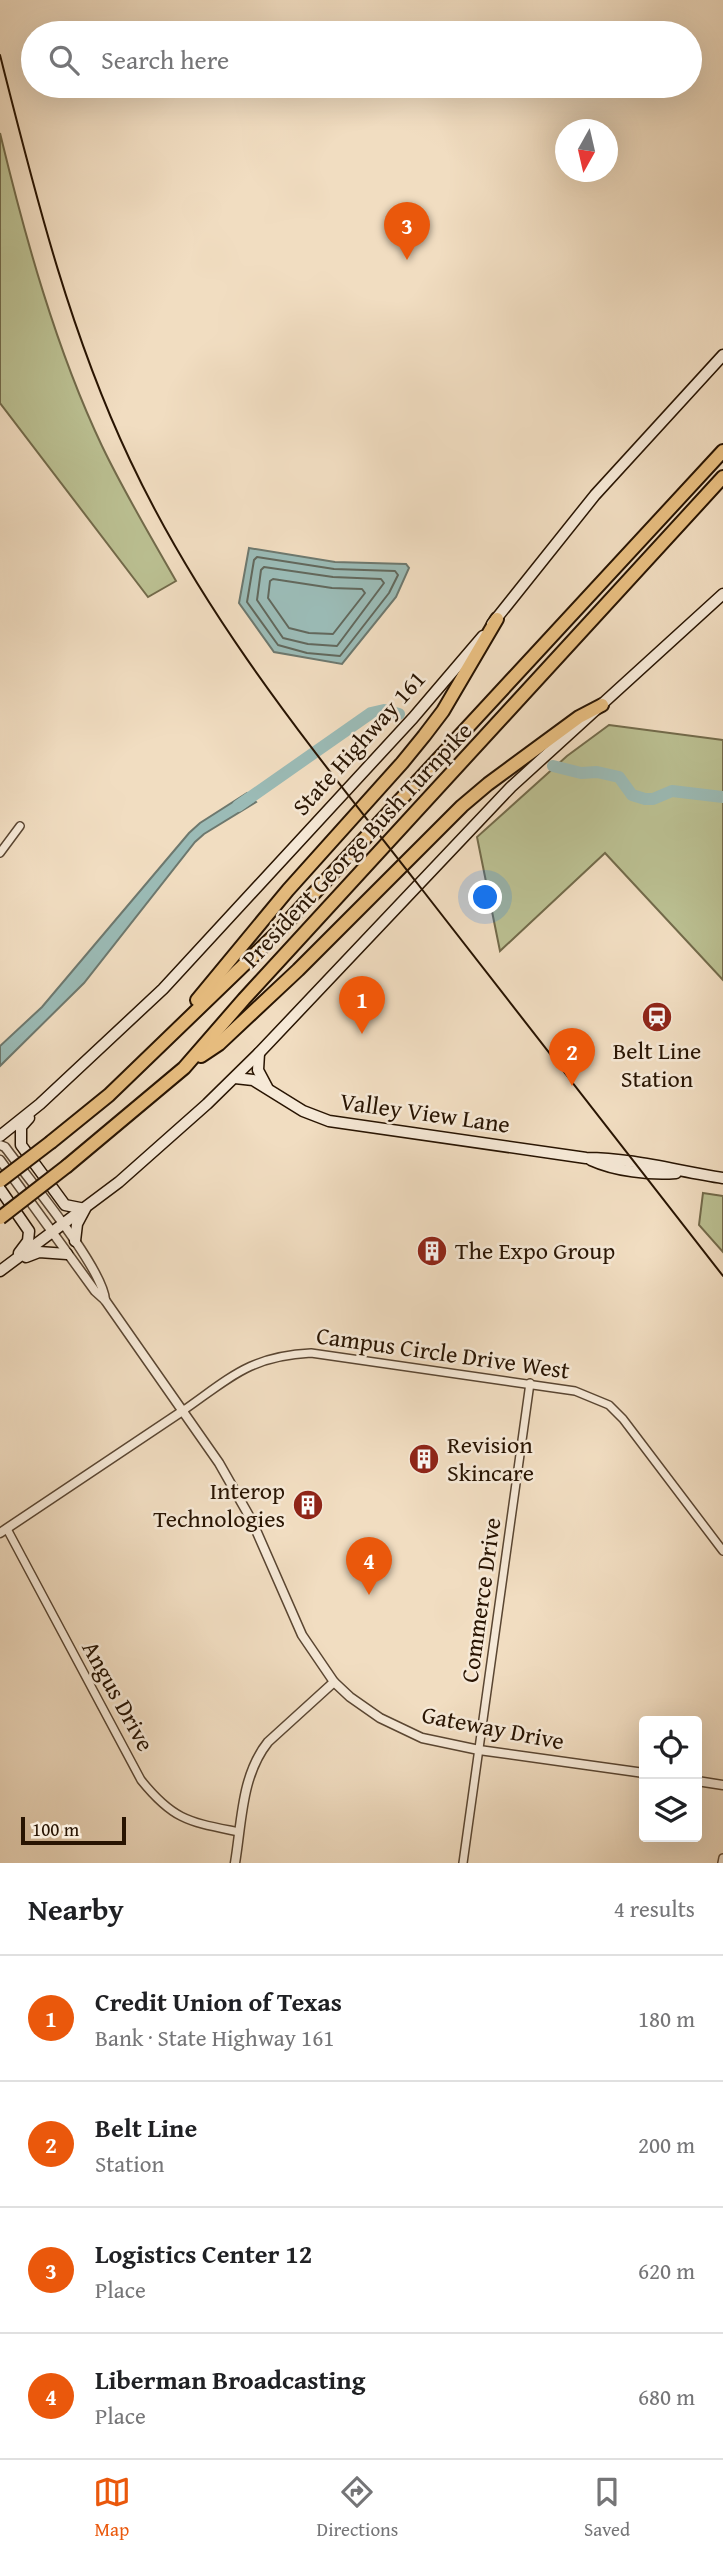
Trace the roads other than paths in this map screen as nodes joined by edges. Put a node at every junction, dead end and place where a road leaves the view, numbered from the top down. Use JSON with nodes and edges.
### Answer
{"nodes":[{"id":1,"x":723,"y":355,"type":"edge"},
{"id":2,"x":723,"y":451,"type":"edge"},
{"id":3,"x":723,"y":478,"type":"edge"},
{"id":4,"x":723,"y":594,"type":"edge"},
{"id":5,"x":497,"y":619,"type":"junction"},
{"id":6,"x":602,"y":705,"type":"junction"},
{"id":7,"x":20,"y":826,"type":"dead end"},
{"id":8,"x":0,"y":853,"type":"edge"},
{"id":9,"x":154,"y":1052,"type":"junction"},
{"id":10,"x":259,"y":1053,"type":"junction"},
{"id":11,"x":184,"y":1068,"type":"junction"},
{"id":12,"x":235,"y":1078,"type":"junction"},
{"id":13,"x":267,"y":1087,"type":"junction"},
{"id":14,"x":40,"y":1104,"type":"junction"},
{"id":15,"x":0,"y":1136,"type":"edge"},
{"id":16,"x":0,"y":1145,"type":"edge"},
{"id":17,"x":0,"y":1160,"type":"edge"},
{"id":18,"x":723,"y":1178,"type":"edge"},
{"id":19,"x":0,"y":1181,"type":"edge"},
{"id":20,"x":0,"y":1189,"type":"edge"},
{"id":21,"x":85,"y":1209,"type":"junction"},
{"id":22,"x":0,"y":1218,"type":"edge"},
{"id":23,"x":63,"y":1225,"type":"junction"},
{"id":24,"x":52,"y":1233,"type":"junction"},
{"id":25,"x":75,"y":1241,"type":"junction"},
{"id":26,"x":68,"y":1254,"type":"junction"},
{"id":27,"x":10,"y":1264,"type":"junction"},
{"id":28,"x":0,"y":1271,"type":"edge"},
{"id":29,"x":105,"y":1300,"type":"junction"},
{"id":30,"x":530,"y":1383,"type":"junction"},
{"id":31,"x":184,"y":1410,"type":"junction"},
{"id":32,"x":3,"y":1531,"type":"edge"},
{"id":33,"x":723,"y":1551,"type":"edge"},
{"id":34,"x":334,"y":1682,"type":"junction"},
{"id":35,"x":479,"y":1750,"type":"junction"},
{"id":36,"x":639,"y":1772,"type":"edge"},
{"id":37,"x":702,"y":1782,"type":"edge"},
{"id":38,"x":723,"y":1784,"type":"edge"},
{"id":39,"x":239,"y":1832,"type":"junction"},
{"id":40,"x":723,"y":1858,"type":"edge"},
{"id":41,"x":235,"y":1863,"type":"edge"},
{"id":42,"x":463,"y":1863,"type":"edge"},
{"id":43,"x":722,"y":1863,"type":"edge"}],
"edges":[{"from":1,"to":5,"type":"main road","name":"State Highway 161"},
{"from":2,"to":9,"type":"highway","name":"President George Bush Turnpike"},
{"from":3,"to":11,"type":"highway","name":"President George Bush Turnpike"},
{"from":4,"to":6,"type":"main road"},
{"from":5,"to":9,"type":"highway"},
{"from":5,"to":14,"type":"main road","name":"State Highway 161"},
{"from":6,"to":10,"type":"main road"},
{"from":6,"to":11,"type":"highway"},
{"from":7,"to":8,"type":"street"},
{"from":9,"to":19,"type":"highway","name":"President George Bush Turnpike","bridge":true},
{"from":10,"to":12,"type":"main road"},
{"from":10,"to":13,"type":"main road"},
{"from":11,"to":22,"type":"highway","name":"President George Bush Turnpike","bridge":true},
{"from":12,"to":13,"type":"main road","name":"Valley View Lane"},
{"from":12,"to":21,"type":"main road"},
{"from":13,"to":18,"type":"main road","name":"Valley View Lane"},
{"from":14,"to":15,"type":"main road","name":"State Highway 161"},
{"from":14,"to":21,"type":"main road"},
{"from":16,"to":23,"type":"street","name":"Gateway Drive"},
{"from":17,"to":24,"type":"street","name":"Gateway Drive"},
{"from":20,"to":27,"type":"main road"},
{"from":21,"to":23,"type":"main road"},
{"from":21,"to":25,"type":"main road"},
{"from":23,"to":24,"type":"main road"},
{"from":23,"to":25,"type":"street","name":"Gateway Drive"},
{"from":24,"to":26,"type":"street","name":"Gateway Drive"},
{"from":24,"to":27,"type":"main road"},
{"from":25,"to":29,"type":"street","name":"Gateway Drive"},
{"from":26,"to":27,"type":"main road"},
{"from":26,"to":29,"type":"street","name":"Gateway Drive"},
{"from":27,"to":28,"type":"main road"},
{"from":29,"to":31,"type":"street","name":"Gateway Drive"},
{"from":30,"to":31,"type":"street","name":"Campus Circle Drive West"},
{"from":30,"to":33,"type":"street","name":"Campus Circle Drive West"},
{"from":30,"to":35,"type":"street","name":"Commerce Drive"},
{"from":31,"to":32,"type":"street"},
{"from":31,"to":34,"type":"street","name":"Gateway Drive"},
{"from":32,"to":39,"type":"street","name":"Angus Drive"},
{"from":34,"to":35,"type":"street","name":"Gateway Drive"},
{"from":34,"to":39,"type":"street"},
{"from":35,"to":36,"type":"street","name":"Gateway Drive"},
{"from":35,"to":42,"type":"street","name":"Commerce Drive"},
{"from":37,"to":38,"type":"street"},
{"from":39,"to":41,"type":"street"},
{"from":40,"to":43,"type":"street"}]}
